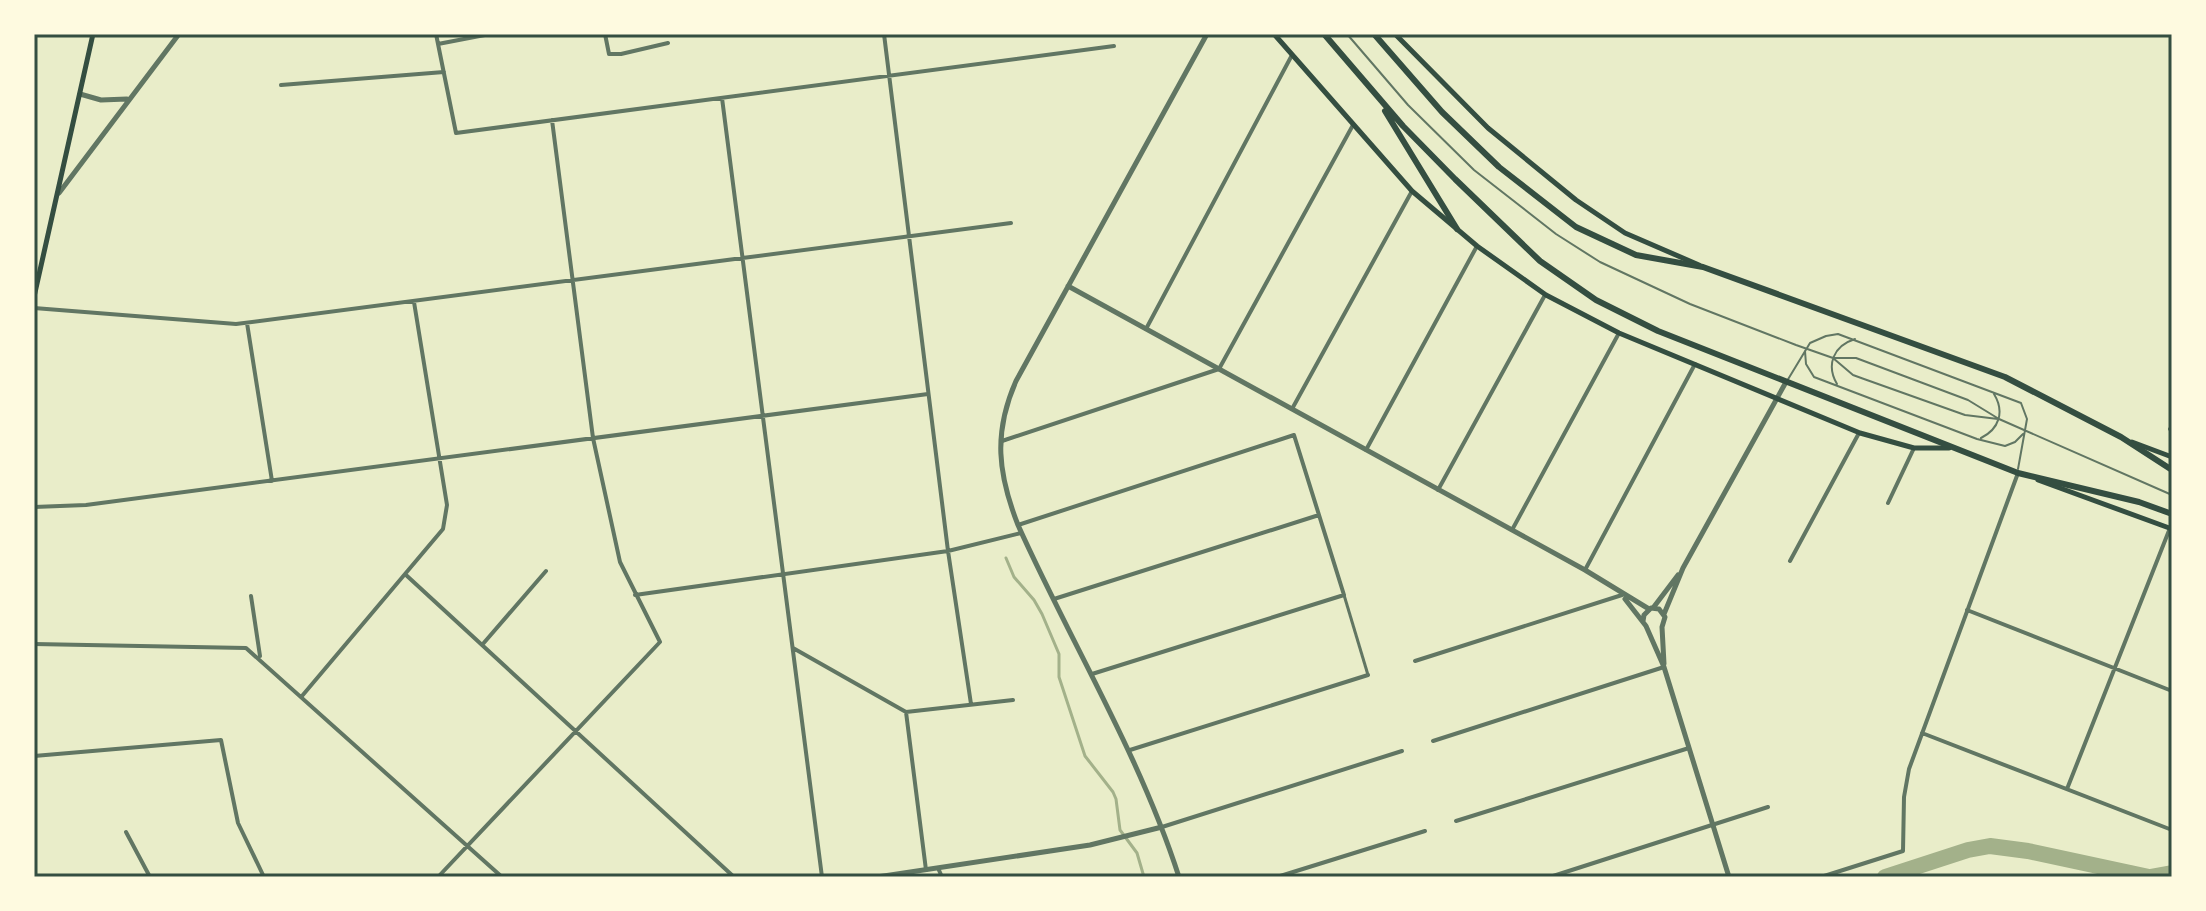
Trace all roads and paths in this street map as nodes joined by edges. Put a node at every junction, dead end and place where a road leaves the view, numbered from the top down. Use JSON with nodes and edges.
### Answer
{"nodes":[{"id":1,"x":93,"y":34,"type":"edge"},
{"id":2,"x":179,"y":34,"type":"edge"},
{"id":3,"x":436,"y":34,"type":"edge"},
{"id":4,"x":490,"y":34,"type":"edge"},
{"id":5,"x":605,"y":34,"type":"edge"},
{"id":6,"x":884,"y":34,"type":"edge"},
{"id":7,"x":1207,"y":34,"type":"edge"},
{"id":8,"x":1274,"y":34,"type":"edge"},
{"id":9,"x":1324,"y":34,"type":"edge"},
{"id":10,"x":1347,"y":34,"type":"edge"},
{"id":11,"x":1374,"y":34,"type":"edge"},
{"id":12,"x":1395,"y":34,"type":"edge"},
{"id":13,"x":668,"y":43,"type":"dead end"},
{"id":14,"x":438,"y":44,"type":"junction"},
{"id":15,"x":1114,"y":46,"type":"dead end"},
{"id":16,"x":1292,"y":55,"type":"junction"},
{"id":17,"x":444,"y":72,"type":"junction"},
{"id":18,"x":889,"y":76,"type":"junction"},
{"id":19,"x":281,"y":85,"type":"dead end"},
{"id":20,"x":80,"y":94,"type":"junction"},
{"id":21,"x":1375,"y":94,"type":"junction"},
{"id":22,"x":722,"y":98,"type":"junction"},
{"id":23,"x":128,"y":99,"type":"junction"},
{"id":24,"x":552,"y":120,"type":"junction"},
{"id":25,"x":1353,"y":125,"type":"junction"},
{"id":26,"x":1412,"y":191,"type":"junction"},
{"id":27,"x":58,"y":193,"type":"junction"},
{"id":28,"x":1011,"y":223,"type":"dead end"},
{"id":29,"x":1457,"y":229,"type":"junction"},
{"id":30,"x":909,"y":236,"type":"junction"},
{"id":31,"x":1477,"y":246,"type":"junction"},
{"id":32,"x":742,"y":258,"type":"junction"},
{"id":33,"x":1703,"y":267,"type":"junction"},
{"id":34,"x":572,"y":280,"type":"junction"},
{"id":35,"x":1068,"y":286,"type":"junction"},
{"id":36,"x":1546,"y":295,"type":"junction"},
{"id":37,"x":34,"y":297,"type":"edge"},
{"id":38,"x":414,"y":301,"type":"junction"},
{"id":39,"x":34,"y":308,"type":"edge"},
{"id":40,"x":247,"y":323,"type":"junction"},
{"id":41,"x":1146,"y":329,"type":"junction"},
{"id":42,"x":1619,"y":333,"type":"junction"},
{"id":43,"x":1855,"y":339,"type":"junction"},
{"id":44,"x":1805,"y":349,"type":"junction"},
{"id":45,"x":1833,"y":358,"type":"junction"},
{"id":46,"x":1695,"y":364,"type":"junction"},
{"id":47,"x":1219,"y":369,"type":"junction"},
{"id":48,"x":1786,"y":382,"type":"junction"},
{"id":49,"x":1838,"y":385,"type":"junction"},
{"id":50,"x":1994,"y":393,"type":"junction"},
{"id":51,"x":928,"y":394,"type":"junction"},
{"id":52,"x":1778,"y":398,"type":"junction"},
{"id":53,"x":1292,"y":409,"type":"junction"},
{"id":54,"x":762,"y":416,"type":"junction"},
{"id":55,"x":1999,"y":419,"type":"junction"},
{"id":56,"x":2026,"y":429,"type":"junction"},
{"id":57,"x":1860,"y":433,"type":"junction"},
{"id":58,"x":2121,"y":437,"type":"junction"},
{"id":59,"x":593,"y":438,"type":"junction"},
{"id":60,"x":1977,"y":439,"type":"junction"},
{"id":61,"x":1000,"y":442,"type":"junction"},
{"id":62,"x":1914,"y":448,"type":"junction"},
{"id":63,"x":1954,"y":448,"type":"junction"},
{"id":64,"x":1366,"y":450,"type":"junction"},
{"id":65,"x":2172,"y":457,"type":"edge"},
{"id":66,"x":440,"y":459,"type":"junction"},
{"id":67,"x":2172,"y":470,"type":"edge"},
{"id":68,"x":2018,"y":473,"type":"junction"},
{"id":69,"x":272,"y":481,"type":"junction"},
{"id":70,"x":1438,"y":490,"type":"junction"},
{"id":71,"x":2172,"y":495,"type":"edge"},
{"id":72,"x":1888,"y":503,"type":"dead end"},
{"id":73,"x":34,"y":507,"type":"edge"},
{"id":74,"x":2172,"y":514,"type":"edge"},
{"id":75,"x":1319,"y":515,"type":"junction"},
{"id":76,"x":1018,"y":525,"type":"junction"},
{"id":77,"x":2171,"y":529,"type":"edge"},
{"id":78,"x":1512,"y":530,"type":"junction"},
{"id":79,"x":1021,"y":533,"type":"junction"},
{"id":80,"x":948,"y":551,"type":"junction"},
{"id":81,"x":1790,"y":561,"type":"dead end"},
{"id":82,"x":1683,"y":568,"type":"junction"},
{"id":83,"x":1585,"y":570,"type":"junction"},
{"id":84,"x":546,"y":571,"type":"dead end"},
{"id":85,"x":783,"y":574,"type":"junction"},
{"id":86,"x":406,"y":575,"type":"junction"},
{"id":87,"x":635,"y":595,"type":"junction"},
{"id":88,"x":1344,"y":595,"type":"junction"},
{"id":89,"x":1622,"y":595,"type":"junction"},
{"id":90,"x":251,"y":596,"type":"dead end"},
{"id":91,"x":1054,"y":599,"type":"junction"},
{"id":92,"x":1651,"y":609,"type":"junction"},
{"id":93,"x":1967,"y":610,"type":"junction"},
{"id":94,"x":1664,"y":614,"type":"junction"},
{"id":95,"x":1645,"y":624,"type":"junction"},
{"id":96,"x":1662,"y":627,"type":"junction"},
{"id":97,"x":34,"y":644,"type":"edge"},
{"id":98,"x":482,"y":645,"type":"junction"},
{"id":99,"x":792,"y":648,"type":"junction"},
{"id":100,"x":261,"y":659,"type":"junction"},
{"id":101,"x":1415,"y":661,"type":"dead end"},
{"id":102,"x":1664,"y":667,"type":"junction"},
{"id":103,"x":2114,"y":668,"type":"junction"},
{"id":104,"x":1092,"y":674,"type":"junction"},
{"id":105,"x":1368,"y":675,"type":"joint"},
{"id":106,"x":2172,"y":691,"type":"edge"},
{"id":107,"x":302,"y":696,"type":"junction"},
{"id":108,"x":1013,"y":700,"type":"dead end"},
{"id":109,"x":971,"y":704,"type":"junction"},
{"id":110,"x":906,"y":712,"type":"junction"},
{"id":111,"x":576,"y":731,"type":"junction"},
{"id":112,"x":1922,"y":733,"type":"junction"},
{"id":113,"x":1433,"y":741,"type":"dead end"},
{"id":114,"x":1689,"y":748,"type":"junction"},
{"id":115,"x":1130,"y":750,"type":"junction"},
{"id":116,"x":1402,"y":751,"type":"dead end"},
{"id":117,"x":34,"y":756,"type":"edge"},
{"id":118,"x":2067,"y":789,"type":"junction"},
{"id":119,"x":1768,"y":807,"type":"dead end"},
{"id":120,"x":1456,"y":821,"type":"dead end"},
{"id":121,"x":1712,"y":825,"type":"junction"},
{"id":122,"x":1162,"y":827,"type":"junction"},
{"id":123,"x":2172,"y":830,"type":"edge"},
{"id":124,"x":1425,"y":831,"type":"dead end"},
{"id":125,"x":126,"y":832,"type":"dead end"},
{"id":126,"x":467,"y":846,"type":"junction"},
{"id":127,"x":938,"y":868,"type":"junction"},
{"id":128,"x":926,"y":870,"type":"junction"},
{"id":129,"x":150,"y":877,"type":"edge"},
{"id":130,"x":264,"y":877,"type":"edge"},
{"id":131,"x":438,"y":877,"type":"edge"},
{"id":132,"x":502,"y":877,"type":"edge"},
{"id":133,"x":734,"y":877,"type":"edge"},
{"id":134,"x":822,"y":877,"type":"edge"},
{"id":135,"x":877,"y":877,"type":"edge"},
{"id":136,"x":942,"y":877,"type":"edge"},
{"id":137,"x":1179,"y":877,"type":"edge"},
{"id":138,"x":1277,"y":877,"type":"edge"},
{"id":139,"x":1550,"y":877,"type":"edge"},
{"id":140,"x":1729,"y":877,"type":"edge"},
{"id":141,"x":1821,"y":877,"type":"edge"}],
"edges":[{"from":1,"to":20,"type":"main road"},
{"from":2,"to":23,"type":"street"},
{"from":3,"to":14,"type":"street"},
{"from":4,"to":14,"type":"street"},
{"from":5,"to":13,"type":"street"},
{"from":6,"to":18,"type":"street"},
{"from":7,"to":35,"type":"street"},
{"from":8,"to":16,"type":"main road"},
{"from":9,"to":21,"type":"highway"},
{"from":10,"to":44,"type":"lane"},
{"from":11,"to":33,"type":"highway"},
{"from":12,"to":33,"type":"main road"},
{"from":14,"to":17,"type":"street"},
{"from":15,"to":18,"type":"street"},
{"from":16,"to":25,"type":"main road"},
{"from":16,"to":41,"type":"street"},
{"from":17,"to":19,"type":"street"},
{"from":17,"to":24,"type":"street"},
{"from":18,"to":22,"type":"street"},
{"from":18,"to":30,"type":"street"},
{"from":20,"to":23,"type":"street"},
{"from":20,"to":27,"type":"main road"},
{"from":21,"to":29,"type":"highway"},
{"from":21,"to":48,"type":"highway"},
{"from":22,"to":24,"type":"street"},
{"from":22,"to":32,"type":"street"},
{"from":23,"to":27,"type":"street"},
{"from":24,"to":34,"type":"street"},
{"from":25,"to":26,"type":"main road"},
{"from":25,"to":47,"type":"street"},
{"from":26,"to":29,"type":"main road"},
{"from":26,"to":53,"type":"street"},
{"from":27,"to":37,"type":"main road"},
{"from":28,"to":30,"type":"street"},
{"from":29,"to":31,"type":"main road"},
{"from":30,"to":32,"type":"street"},
{"from":30,"to":51,"type":"street"},
{"from":31,"to":36,"type":"main road"},
{"from":31,"to":64,"type":"street"},
{"from":32,"to":34,"type":"street"},
{"from":32,"to":54,"type":"street"},
{"from":33,"to":58,"type":"highway"},
{"from":34,"to":38,"type":"street"},
{"from":34,"to":59,"type":"street"},
{"from":35,"to":41,"type":"street"},
{"from":35,"to":61,"type":"street"},
{"from":36,"to":42,"type":"main road"},
{"from":36,"to":70,"type":"street"},
{"from":38,"to":40,"type":"street"},
{"from":38,"to":66,"type":"street"},
{"from":39,"to":40,"type":"street"},
{"from":40,"to":69,"type":"street"},
{"from":41,"to":47,"type":"street"},
{"from":42,"to":46,"type":"main road"},
{"from":42,"to":78,"type":"street"},
{"from":43,"to":44,"type":"lane"},
{"from":43,"to":45,"type":"lane"},
{"from":43,"to":50,"type":"lane"},
{"from":44,"to":45,"type":"lane"},
{"from":44,"to":48,"type":"lane"},
{"from":44,"to":49,"type":"lane"},
{"from":45,"to":49,"type":"lane"},
{"from":45,"to":55,"type":"lane"},
{"from":45,"to":55,"type":"lane"},
{"from":46,"to":52,"type":"main road"},
{"from":46,"to":83,"type":"street"},
{"from":47,"to":53,"type":"street"},
{"from":47,"to":61,"type":"street"},
{"from":48,"to":52,"type":"street"},
{"from":48,"to":63,"type":"highway"},
{"from":49,"to":60,"type":"lane"},
{"from":50,"to":55,"type":"lane"},
{"from":50,"to":56,"type":"lane"},
{"from":51,"to":54,"type":"street"},
{"from":51,"to":80,"type":"street"},
{"from":52,"to":57,"type":"main road"},
{"from":52,"to":82,"type":"street"},
{"from":53,"to":64,"type":"street"},
{"from":54,"to":59,"type":"street"},
{"from":54,"to":85,"type":"street"},
{"from":55,"to":56,"type":"lane"},
{"from":55,"to":60,"type":"lane"},
{"from":56,"to":60,"type":"lane"},
{"from":56,"to":68,"type":"lane"},
{"from":56,"to":71,"type":"lane"},
{"from":57,"to":62,"type":"main road"},
{"from":57,"to":81,"type":"street"},
{"from":58,"to":65,"type":"main road"},
{"from":58,"to":67,"type":"highway"},
{"from":59,"to":66,"type":"street"},
{"from":59,"to":87,"type":"street"},
{"from":61,"to":76,"type":"street"},
{"from":62,"to":63,"type":"main road"},
{"from":62,"to":72,"type":"street"},
{"from":63,"to":68,"type":"highway"},
{"from":64,"to":70,"type":"street"},
{"from":66,"to":69,"type":"street"},
{"from":66,"to":86,"type":"street"},
{"from":68,"to":74,"type":"highway"},
{"from":68,"to":77,"type":"main road"},
{"from":68,"to":93,"type":"street"},
{"from":69,"to":73,"type":"street"},
{"from":70,"to":78,"type":"street"},
{"from":75,"to":76,"type":"street"},
{"from":75,"to":88,"type":"street"},
{"from":75,"to":91,"type":"street"},
{"from":76,"to":79,"type":"street"},
{"from":77,"to":103,"type":"street"},
{"from":78,"to":83,"type":"street"},
{"from":79,"to":80,"type":"street"},
{"from":79,"to":91,"type":"street"},
{"from":80,"to":85,"type":"street"},
{"from":80,"to":109,"type":"street"},
{"from":82,"to":92,"type":"street"},
{"from":82,"to":94,"type":"street"},
{"from":83,"to":89,"type":"street"},
{"from":84,"to":98,"type":"street"},
{"from":85,"to":87,"type":"street"},
{"from":85,"to":99,"type":"street"},
{"from":86,"to":98,"type":"street"},
{"from":86,"to":107,"type":"street"},
{"from":87,"to":111,"type":"street"},
{"from":88,"to":104,"type":"street"},
{"from":88,"to":105,"type":"street"},
{"from":89,"to":92,"type":"street"},
{"from":89,"to":95,"type":"street"},
{"from":89,"to":101,"type":"street"},
{"from":90,"to":100,"type":"street"},
{"from":91,"to":104,"type":"street"},
{"from":92,"to":94,"type":"street"},
{"from":92,"to":95,"type":"street"},
{"from":93,"to":103,"type":"street"},
{"from":93,"to":112,"type":"street"},
{"from":94,"to":96,"type":"street"},
{"from":95,"to":96,"type":"street"},
{"from":95,"to":102,"type":"street"},
{"from":96,"to":102,"type":"street"},
{"from":97,"to":100,"type":"street"},
{"from":98,"to":111,"type":"street"},
{"from":99,"to":110,"type":"street"},
{"from":99,"to":134,"type":"street"},
{"from":100,"to":107,"type":"street"},
{"from":102,"to":113,"type":"street"},
{"from":102,"to":114,"type":"street"},
{"from":103,"to":106,"type":"street"},
{"from":103,"to":118,"type":"street"},
{"from":104,"to":115,"type":"street"},
{"from":105,"to":115,"type":"street"},
{"from":107,"to":126,"type":"street"},
{"from":108,"to":109,"type":"street"},
{"from":109,"to":110,"type":"street"},
{"from":110,"to":128,"type":"street"},
{"from":111,"to":126,"type":"street"},
{"from":111,"to":133,"type":"street"},
{"from":112,"to":118,"type":"street"},
{"from":112,"to":141,"type":"street"},
{"from":114,"to":120,"type":"street"},
{"from":114,"to":121,"type":"street"},
{"from":115,"to":122,"type":"street"},
{"from":116,"to":122,"type":"street"},
{"from":117,"to":130,"type":"street"},
{"from":118,"to":123,"type":"street"},
{"from":119,"to":121,"type":"street"},
{"from":121,"to":139,"type":"street"},
{"from":121,"to":140,"type":"street"},
{"from":122,"to":127,"type":"street"},
{"from":122,"to":137,"type":"street"},
{"from":124,"to":138,"type":"street"},
{"from":125,"to":129,"type":"street"},
{"from":126,"to":131,"type":"street"},
{"from":126,"to":132,"type":"street"},
{"from":127,"to":128,"type":"street"},
{"from":127,"to":136,"type":"street"},
{"from":128,"to":135,"type":"street"}]}
